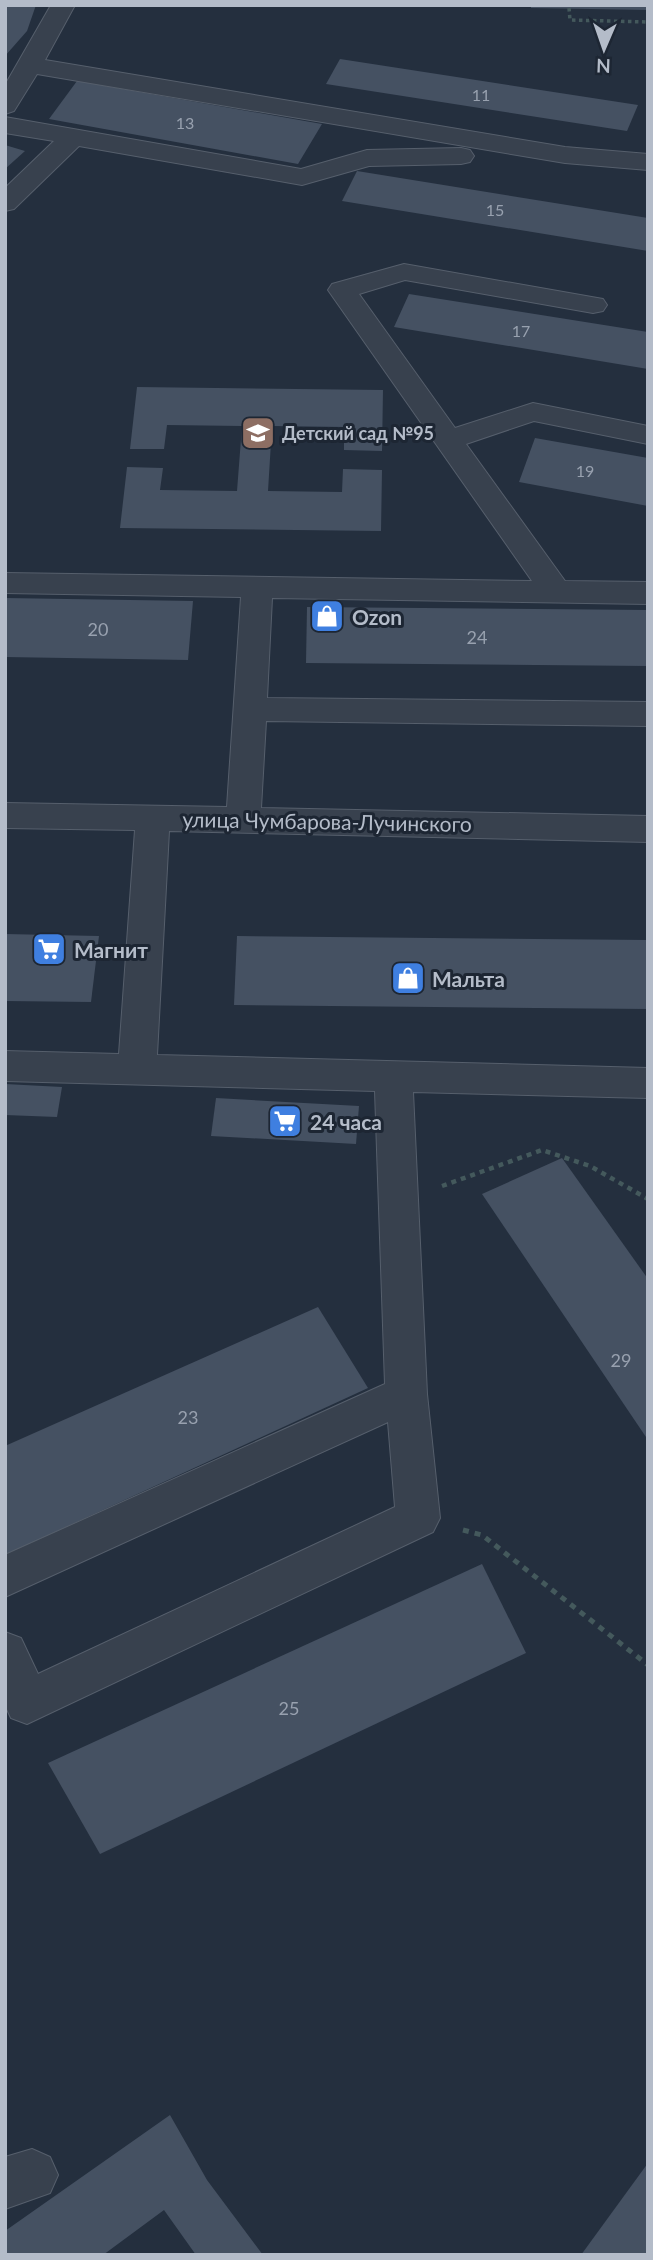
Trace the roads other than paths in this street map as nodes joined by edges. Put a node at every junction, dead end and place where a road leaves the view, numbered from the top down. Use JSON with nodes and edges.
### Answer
{"nodes":[{"id":1,"x":63,"y":5,"type":"edge"},
{"id":2,"x":30,"y":65,"type":"junction"},
{"id":3,"x":5,"y":106,"type":"edge"},
{"id":4,"x":5,"y":125,"type":"edge"},
{"id":5,"x":72,"y":138,"type":"junction"},
{"id":6,"x":565,"y":155,"type":"junction"},
{"id":7,"x":648,"y":162,"type":"edge"},
{"id":8,"x":5,"y":203,"type":"edge"},
{"id":9,"x":593,"y":305,"type":"dead end"},
{"id":10,"x":648,"y":435,"type":"edge"},
{"id":11,"x":448,"y":440,"type":"junction"},
{"id":12,"x":5,"y":583,"type":"edge"},
{"id":13,"x":257,"y":587,"type":"junction"},
{"id":14,"x":556,"y":592,"type":"junction"},
{"id":15,"x":648,"y":593,"type":"edge"},
{"id":16,"x":250,"y":709,"type":"junction"},
{"id":17,"x":648,"y":713,"type":"edge"},
{"id":18,"x":5,"y":815,"type":"edge"},
{"id":19,"x":153,"y":817,"type":"junction"},
{"id":20,"x":243,"y":819,"type":"junction"},
{"id":21,"x":648,"y":829,"type":"edge"},
{"id":22,"x":5,"y":1066,"type":"edge"},
{"id":23,"x":137,"y":1069,"type":"junction"},
{"id":24,"x":393,"y":1076,"type":"junction"},
{"id":25,"x":648,"y":1083,"type":"edge"},
{"id":26,"x":406,"y":1394,"type":"junction"},
{"id":27,"x":5,"y":1577,"type":"edge"},
{"id":28,"x":5,"y":1653,"type":"edge"}],
"edges":[{"from":1,"to":2,"type":"street"},
{"from":2,"to":3,"type":"street"},
{"from":2,"to":6,"type":"street"},
{"from":4,"to":5,"type":"street"},
{"from":5,"to":6,"type":"street"},
{"from":5,"to":8,"type":"street"},
{"from":6,"to":7,"type":"street"},
{"from":9,"to":11,"type":"street"},
{"from":10,"to":11,"type":"street"},
{"from":11,"to":14,"type":"street"},
{"from":12,"to":13,"type":"street"},
{"from":13,"to":14,"type":"street"},
{"from":13,"to":16,"type":"street"},
{"from":14,"to":15,"type":"street"},
{"from":16,"to":17,"type":"street"},
{"from":16,"to":20,"type":"street"},
{"from":18,"to":19,"type":"street","name":"улица Чумбарова-Лучинского"},
{"from":19,"to":20,"type":"street","name":"улица Чумбарова-Лучинского"},
{"from":19,"to":23,"type":"street"},
{"from":20,"to":21,"type":"street","name":"улица Чумбарова-Лучинского"},
{"from":22,"to":23,"type":"street"},
{"from":23,"to":24,"type":"street"},
{"from":24,"to":25,"type":"street"},
{"from":24,"to":26,"type":"street"},
{"from":26,"to":27,"type":"street"},
{"from":26,"to":28,"type":"street"}]}
